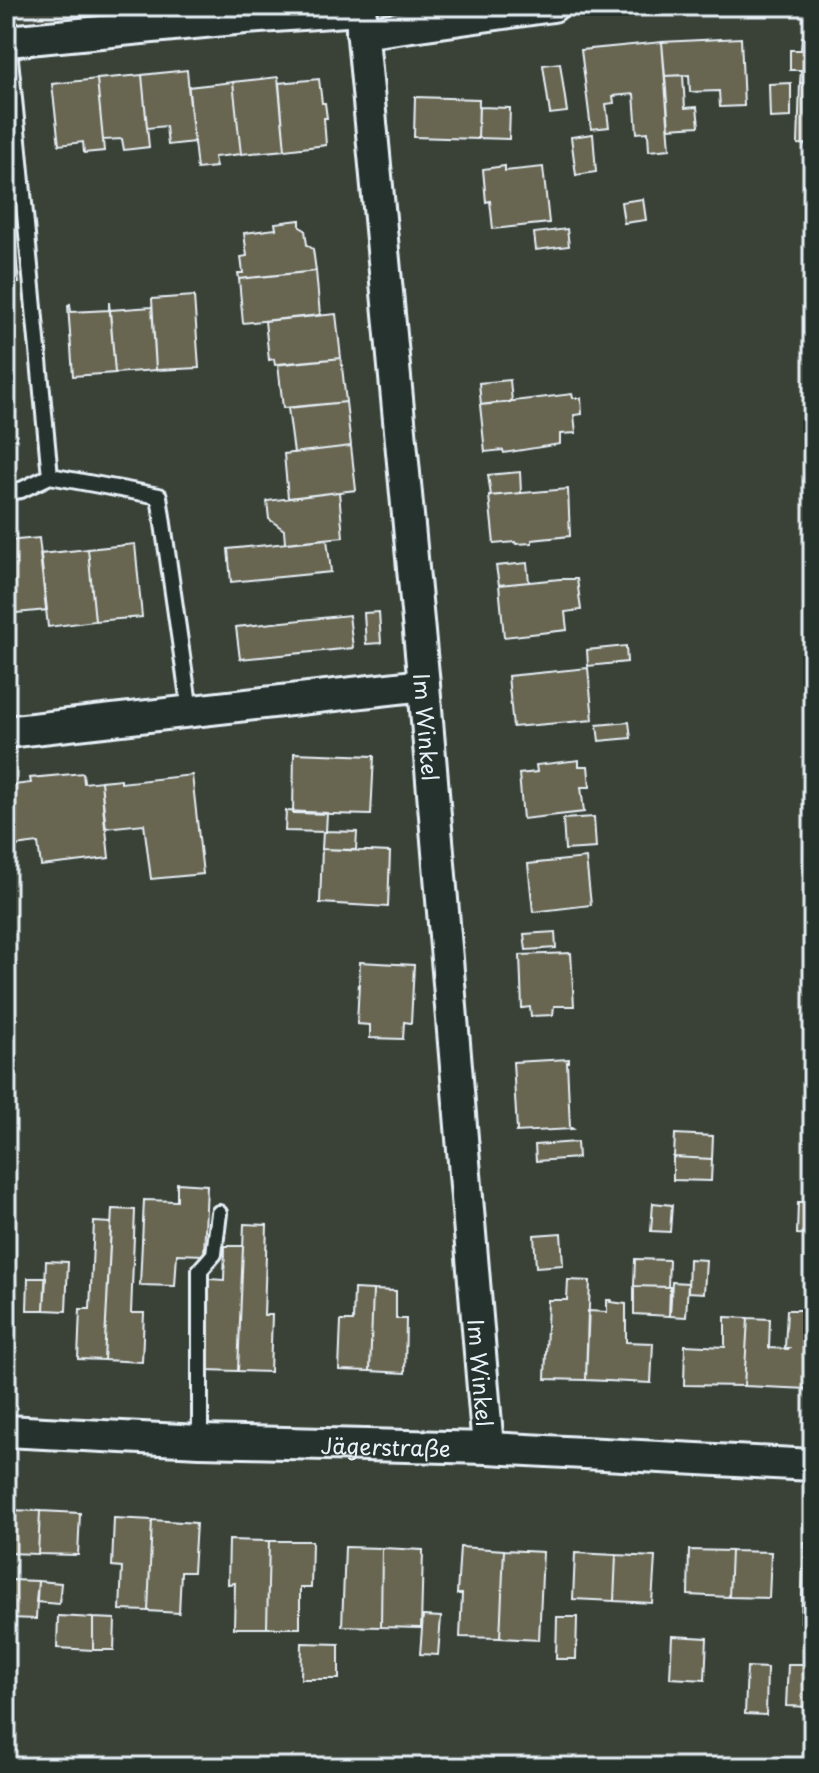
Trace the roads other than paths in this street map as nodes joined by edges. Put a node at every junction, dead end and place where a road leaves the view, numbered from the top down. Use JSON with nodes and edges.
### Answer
{"nodes":[{"id":1,"x":553,"y":6,"type":"edge"},
{"id":2,"x":361,"y":16,"type":"edge"},
{"id":3,"x":7,"y":30,"type":"edge"},
{"id":4,"x":10,"y":111,"type":"edge"},
{"id":5,"x":50,"y":476,"type":"junction"},
{"id":6,"x":6,"y":492,"type":"edge"},
{"id":7,"x":424,"y":685,"type":"junction"},
{"id":8,"x":190,"y":711,"type":"junction"},
{"id":9,"x":6,"y":732,"type":"edge"},
{"id":10,"x":219,"y":1213,"type":"dead end"},
{"id":11,"x":6,"y":1431,"type":"edge"},
{"id":12,"x":200,"y":1441,"type":"junction"},
{"id":13,"x":488,"y":1448,"type":"junction"},
{"id":14,"x":813,"y":1465,"type":"edge"}],
"edges":[{"from":1,"to":2,"type":"street"},
{"from":2,"to":3,"type":"street"},
{"from":2,"to":7,"type":"street","name":"Im Winkel"},
{"from":3,"to":4,"type":"lane"},
{"from":4,"to":5,"type":"lane"},
{"from":5,"to":6,"type":"lane"},
{"from":5,"to":8,"type":"lane"},
{"from":7,"to":8,"type":"street"},
{"from":7,"to":13,"type":"street","name":"Im Winkel"},
{"from":8,"to":9,"type":"street"},
{"from":10,"to":12,"type":"lane"},
{"from":11,"to":12,"type":"street","name":"Jägerstraße"},
{"from":12,"to":13,"type":"street","name":"Jägerstraße"},
{"from":13,"to":14,"type":"street","name":"Jägerstraße"}]}
